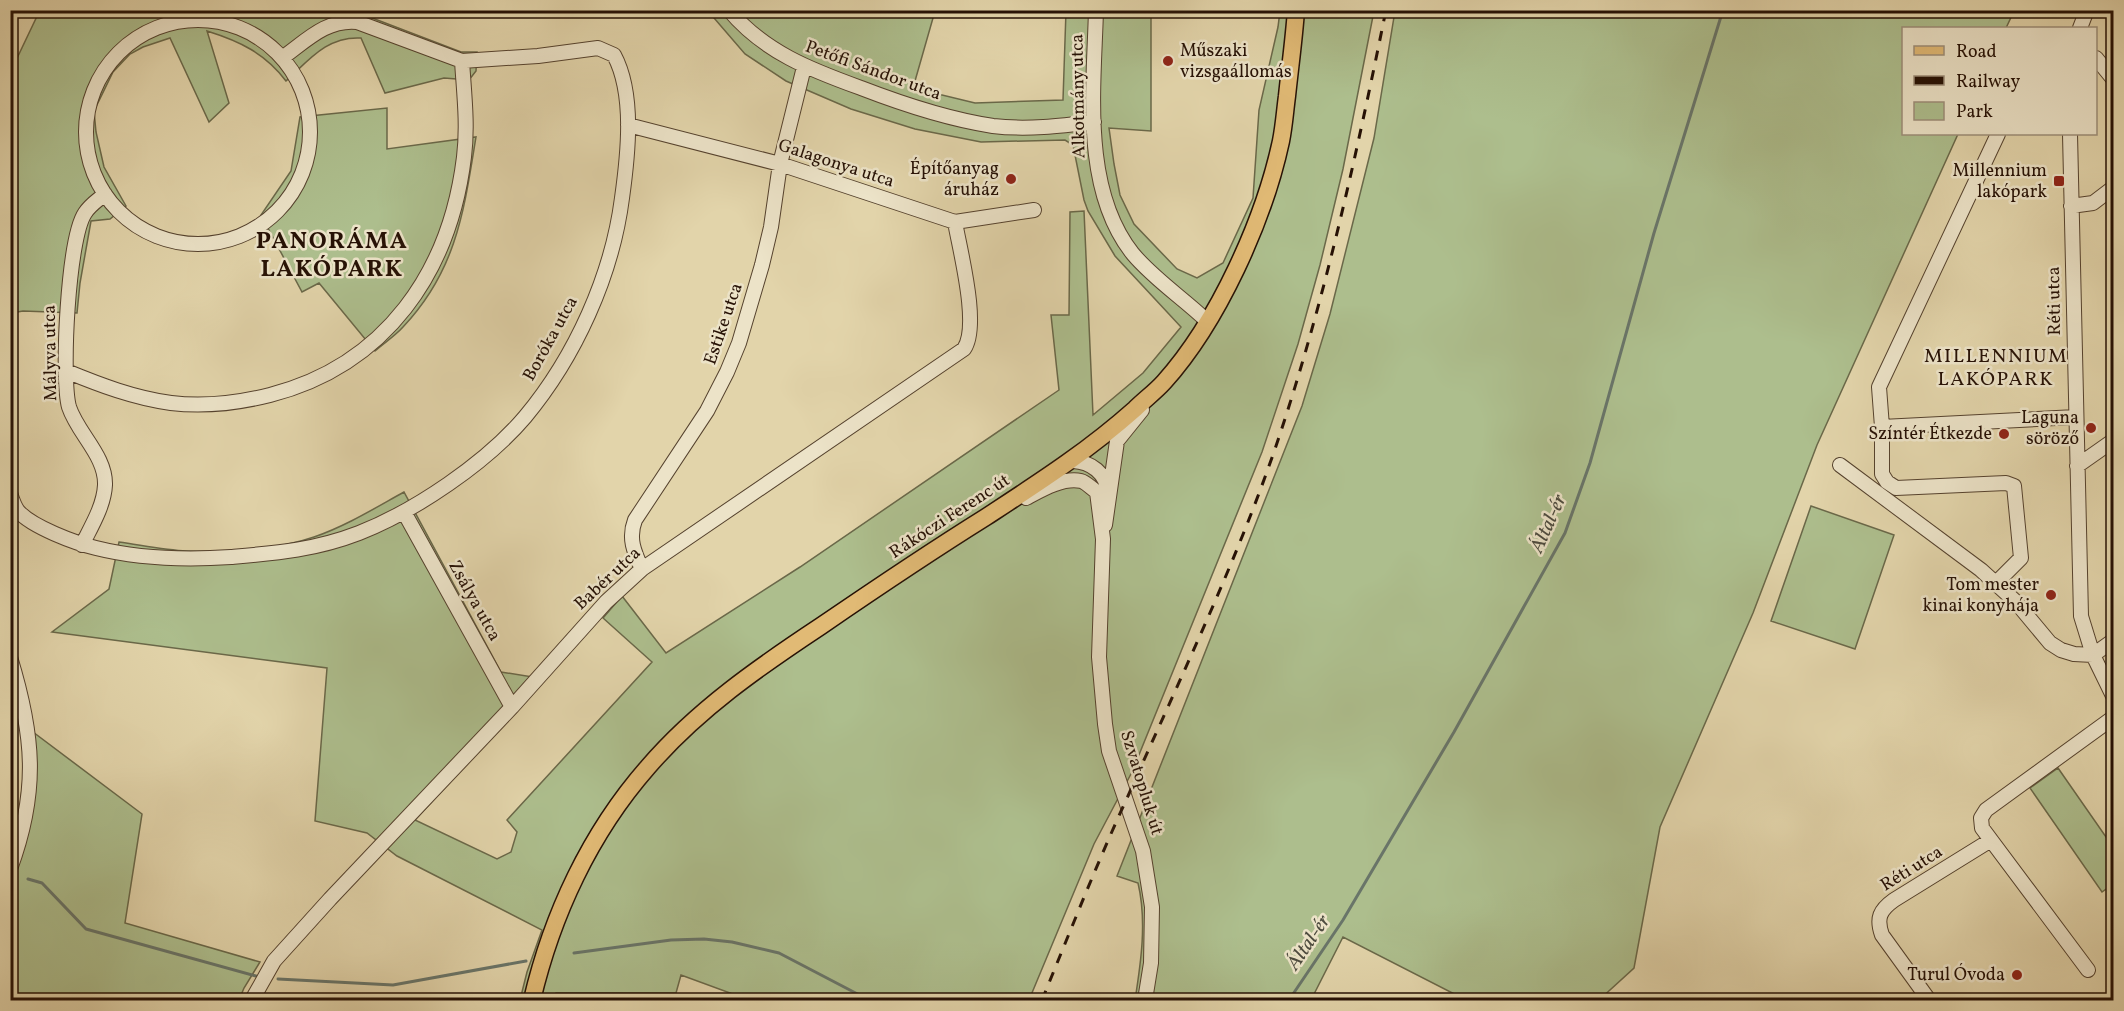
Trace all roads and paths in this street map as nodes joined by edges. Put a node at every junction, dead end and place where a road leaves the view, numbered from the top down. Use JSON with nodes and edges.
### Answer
{"nodes":[{"id":1,"x":729,"y":10,"type":"edge"},
{"id":2,"x":1096,"y":10,"type":"edge"},
{"id":3,"x":1296,"y":10,"type":"edge"},
{"id":4,"x":2087,"y":10,"type":"edge"},
{"id":5,"x":2080,"y":27,"type":"edge"},
{"id":6,"x":282,"y":58,"type":"junction"},
{"id":7,"x":2097,"y":59,"type":"edge"},
{"id":8,"x":462,"y":61,"type":"junction"},
{"id":9,"x":804,"y":67,"type":"junction"},
{"id":10,"x":2114,"y":80,"type":"edge"},
{"id":11,"x":1094,"y":122,"type":"junction"},
{"id":12,"x":628,"y":125,"type":"junction"},
{"id":13,"x":1998,"y":135,"type":"edge"},
{"id":14,"x":2070,"y":135,"type":"edge"},
{"id":15,"x":780,"y":164,"type":"junction"},
{"id":16,"x":2114,"y":187,"type":"edge"},
{"id":17,"x":105,"y":194,"type":"junction"},
{"id":18,"x":2071,"y":206,"type":"junction"},
{"id":19,"x":1034,"y":210,"type":"dead end"},
{"id":20,"x":955,"y":222,"type":"junction"},
{"id":21,"x":1207,"y":321,"type":"junction"},
{"id":22,"x":66,"y":371,"type":"junction"},
{"id":23,"x":1164,"y":383,"type":"junction"},
{"id":24,"x":2076,"y":417,"type":"junction"},
{"id":25,"x":1882,"y":427,"type":"junction"},
{"id":26,"x":2114,"y":440,"type":"edge"},
{"id":27,"x":1080,"y":461,"type":"junction"},
{"id":28,"x":1840,"y":465,"type":"dead end"},
{"id":29,"x":2077,"y":466,"type":"junction"},
{"id":30,"x":1097,"y":492,"type":"junction"},
{"id":31,"x":10,"y":493,"type":"edge"},
{"id":32,"x":1109,"y":503,"type":"junction"},
{"id":33,"x":404,"y":512,"type":"junction"},
{"id":34,"x":974,"y":525,"type":"junction"},
{"id":35,"x":1102,"y":539,"type":"junction"},
{"id":36,"x":82,"y":545,"type":"junction"},
{"id":37,"x":642,"y":569,"type":"junction"},
{"id":38,"x":1996,"y":583,"type":"junction"},
{"id":39,"x":2114,"y":640,"type":"edge"},
{"id":40,"x":2093,"y":655,"type":"junction"},
{"id":41,"x":10,"y":657,"type":"edge"},
{"id":42,"x":2114,"y":698,"type":"edge"},
{"id":43,"x":512,"y":707,"type":"junction"},
{"id":44,"x":2114,"y":717,"type":"edge"},
{"id":45,"x":1991,"y":840,"type":"junction"},
{"id":46,"x":10,"y":869,"type":"edge"},
{"id":47,"x":2088,"y":970,"type":"dead end"},
{"id":48,"x":252,"y":1000,"type":"edge"},
{"id":49,"x":532,"y":1000,"type":"edge"},
{"id":50,"x":1145,"y":1000,"type":"edge"},
{"id":51,"x":1929,"y":1000,"type":"edge"}],
"edges":[{"from":1,"to":9,"type":"street","name":"Petőfi Sándor utca"},
{"from":2,"to":11,"type":"street","name":"Alkotmány utca"},
{"from":3,"to":21,"type":"main road","name":"Rákóczi Ferenc út"},
{"from":4,"to":5,"type":"street"},
{"from":6,"to":8,"type":"street","name":"Boróka utca"},
{"from":6,"to":17,"type":"street"},
{"from":6,"to":17,"type":"street"},
{"from":7,"to":10,"type":"street"},
{"from":8,"to":12,"type":"street","name":"Boróka utca"},
{"from":8,"to":22,"type":"street"},
{"from":9,"to":11,"type":"street","name":"Petőfi Sándor utca"},
{"from":9,"to":15,"type":"street","name":"Estike utca"},
{"from":11,"to":21,"type":"street","name":"Alkotmány utca"},
{"from":12,"to":15,"type":"street","name":"Galagonya utca"},
{"from":12,"to":33,"type":"street","name":"Boróka utca"},
{"from":13,"to":25,"type":"street"},
{"from":14,"to":18,"type":"street","name":"Réti utca"},
{"from":15,"to":20,"type":"street","name":"Galagonya utca"},
{"from":15,"to":37,"type":"street","name":"Estike utca"},
{"from":16,"to":18,"type":"street"},
{"from":17,"to":22,"type":"street","name":"Mályva utca"},
{"from":18,"to":24,"type":"street","name":"Réti utca"},
{"from":19,"to":20,"type":"street","name":"Galagonya utca"},
{"from":20,"to":37,"type":"street","name":"Babér utca"},
{"from":21,"to":23,"type":"main road","name":"Rákóczi Ferenc út"},
{"from":22,"to":36,"type":"street","name":"Mályva utca"},
{"from":23,"to":27,"type":"main road","name":"Rákóczi Ferenc út"},
{"from":23,"to":32,"type":"street","name":"Szvatopluk út"},
{"from":24,"to":25,"type":"street"},
{"from":24,"to":29,"type":"street","name":"Réti utca"},
{"from":25,"to":38,"type":"street"},
{"from":26,"to":29,"type":"street"},
{"from":27,"to":30,"type":"street","name":"Szvatopluk út"},
{"from":27,"to":32,"type":"street"},
{"from":27,"to":34,"type":"main road","name":"Rákóczi Ferenc út"},
{"from":28,"to":38,"type":"street"},
{"from":29,"to":40,"type":"street","name":"Réti utca"},
{"from":30,"to":34,"type":"street"},
{"from":30,"to":35,"type":"street","name":"Szvatopluk út"},
{"from":31,"to":36,"type":"street","name":"Boróka utca"},
{"from":32,"to":35,"type":"street","name":"Szvatopluk út"},
{"from":33,"to":36,"type":"street","name":"Boróka utca"},
{"from":33,"to":43,"type":"street","name":"Zsálya utca"},
{"from":34,"to":49,"type":"main road","name":"Rákóczi Ferenc út"},
{"from":35,"to":50,"type":"street","name":"Szvatopluk út"},
{"from":37,"to":43,"type":"street","name":"Babér utca"},
{"from":38,"to":40,"type":"street"},
{"from":39,"to":40,"type":"street"},
{"from":40,"to":42,"type":"street","name":"Réti utca"},
{"from":41,"to":46,"type":"street"},
{"from":43,"to":48,"type":"street","name":"Babér utca"},
{"from":44,"to":45,"type":"street"},
{"from":45,"to":47,"type":"street"},
{"from":45,"to":51,"type":"street","name":"Réti utca"}]}
